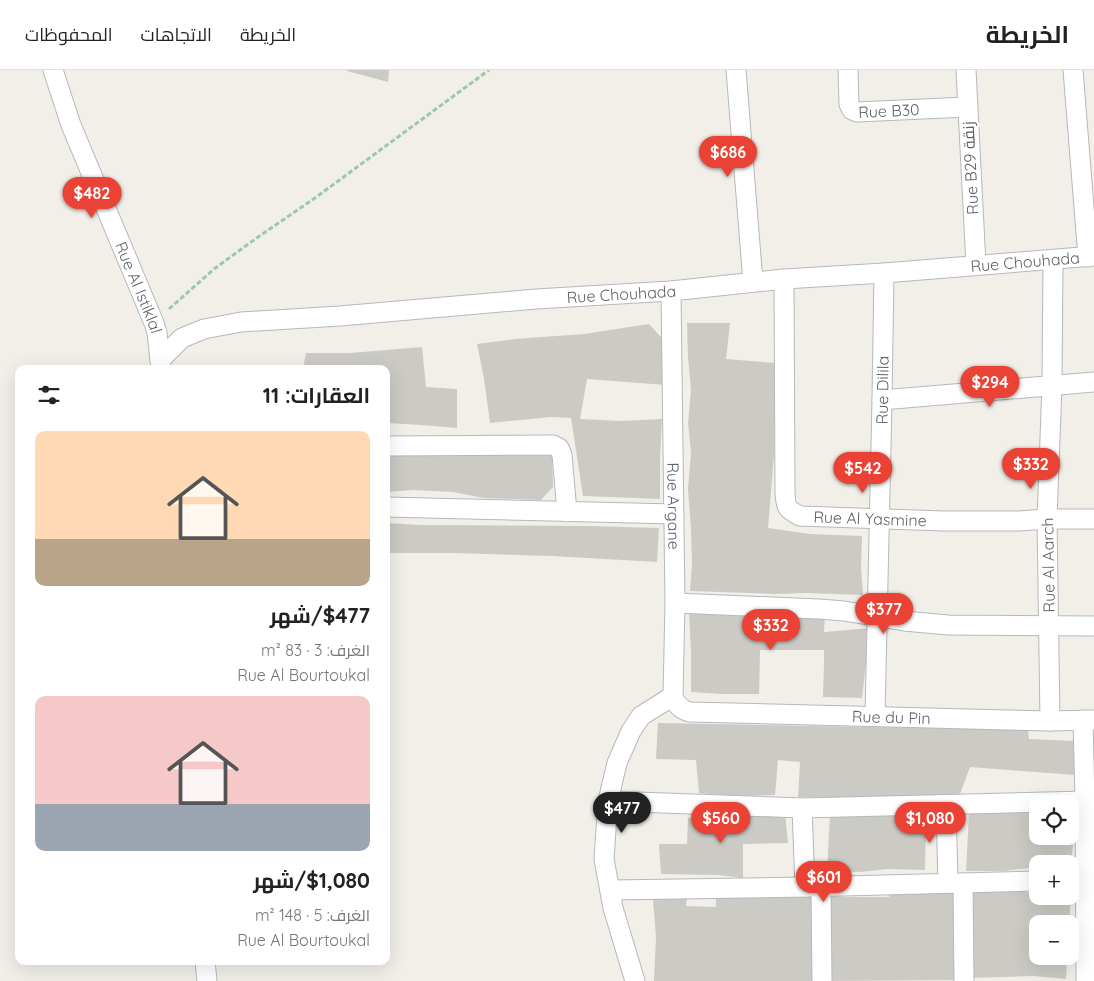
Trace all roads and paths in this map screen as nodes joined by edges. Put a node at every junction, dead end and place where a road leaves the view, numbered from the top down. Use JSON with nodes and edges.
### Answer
{"nodes":[{"id":1,"x":52,"y":70,"type":"edge"},
{"id":2,"x":489,"y":70,"type":"edge"},
{"id":3,"x":736,"y":70,"type":"edge"},
{"id":4,"x":848,"y":70,"type":"edge"},
{"id":5,"x":966,"y":70,"type":"edge"},
{"id":6,"x":1073,"y":70,"type":"edge"},
{"id":7,"x":967,"y":107,"type":"junction"},
{"id":8,"x":1091,"y":256,"type":"edge"},
{"id":9,"x":1052,"y":260,"type":"junction"},
{"id":10,"x":976,"y":265,"type":"junction"},
{"id":11,"x":884,"y":273,"type":"junction"},
{"id":12,"x":784,"y":280,"type":"junction"},
{"id":13,"x":753,"y":282,"type":"junction"},
{"id":14,"x":671,"y":290,"type":"junction"},
{"id":15,"x":155,"y":328,"type":"junction"},
{"id":16,"x":182,"y":338,"type":"junction"},
{"id":17,"x":160,"y":364,"type":"edge"},
{"id":18,"x":1094,"y":382,"type":"edge"},
{"id":19,"x":1052,"y":385,"type":"junction"},
{"id":20,"x":882,"y":400,"type":"junction"},
{"id":21,"x":390,"y":446,"type":"edge"},
{"id":22,"x":390,"y":507,"type":"edge"},
{"id":23,"x":567,"y":512,"type":"junction"},
{"id":24,"x":674,"y":514,"type":"junction"},
{"id":25,"x":879,"y":518,"type":"junction"},
{"id":26,"x":1047,"y":519,"type":"junction"},
{"id":27,"x":1094,"y":519,"type":"edge"},
{"id":28,"x":675,"y":603,"type":"junction"},
{"id":29,"x":878,"y":616,"type":"junction"},
{"id":30,"x":1048,"y":625,"type":"junction"},
{"id":31,"x":1094,"y":626,"type":"edge"},
{"id":32,"x":673,"y":696,"type":"junction"},
{"id":33,"x":874,"y":716,"type":"junction"},
{"id":34,"x":1088,"y":720,"type":"edge"},
{"id":35,"x":1050,"y":721,"type":"junction"},
{"id":36,"x":608,"y":801,"type":"junction"},
{"id":37,"x":1085,"y":801,"type":"junction"},
{"id":38,"x":946,"y":804,"type":"junction"},
{"id":39,"x":802,"y":808,"type":"junction"},
{"id":40,"x":1090,"y":825,"type":"edge"},
{"id":41,"x":1079,"y":875,"type":"edge"},
{"id":42,"x":1029,"y":881,"type":"edge"},
{"id":43,"x":955,"y":883,"type":"junction"},
{"id":44,"x":813,"y":887,"type":"junction"},
{"id":45,"x":610,"y":890,"type":"junction"},
{"id":46,"x":1079,"y":893,"type":"edge"},
{"id":47,"x":205,"y":965,"type":"edge"},
{"id":48,"x":207,"y":981,"type":"edge"},
{"id":49,"x":635,"y":981,"type":"edge"},
{"id":50,"x":822,"y":981,"type":"edge"},
{"id":51,"x":964,"y":981,"type":"edge"},
{"id":52,"x":1086,"y":981,"type":"edge"}],
"edges":[{"from":1,"to":15,"type":"street","name":"Rue Al Istiklal"},
{"from":2,"to":15,"type":"path"},
{"from":3,"to":13,"type":"street"},
{"from":4,"to":7,"type":"street","name":"Rue B30"},
{"from":5,"to":7,"type":"street","name":"Rue B29 زنقة"},
{"from":6,"to":8,"type":"street"},
{"from":7,"to":10,"type":"street","name":"Rue B29 زنقة"},
{"from":8,"to":9,"type":"street","name":"Rue Chouhada"},
{"from":9,"to":10,"type":"street","name":"Rue Chouhada"},
{"from":9,"to":19,"type":"street","name":"Rue Al Aarch"},
{"from":10,"to":11,"type":"street","name":"Rue Chouhada"},
{"from":11,"to":12,"type":"street","name":"Rue Chouhada"},
{"from":11,"to":20,"type":"street","name":"Rue Dilila"},
{"from":12,"to":13,"type":"street","name":"Rue Chouhada"},
{"from":12,"to":25,"type":"street","name":"Rue Al Yasmine"},
{"from":13,"to":14,"type":"street","name":"Rue Chouhada"},
{"from":14,"to":16,"type":"street","name":"Rue Chouhada"},
{"from":14,"to":24,"type":"street","name":"Rue Argane"},
{"from":15,"to":16,"type":"street"},
{"from":15,"to":17,"type":"street","name":"Rue Al Istiklal"},
{"from":16,"to":17,"type":"street","name":"Rue Chouhada"},
{"from":18,"to":19,"type":"street"},
{"from":19,"to":20,"type":"street"},
{"from":19,"to":26,"type":"street","name":"Rue Al Aarch"},
{"from":20,"to":25,"type":"street","name":"Rue Dilila"},
{"from":21,"to":23,"type":"street"},
{"from":22,"to":23,"type":"street"},
{"from":23,"to":24,"type":"street"},
{"from":24,"to":28,"type":"street","name":"Rue Argane"},
{"from":25,"to":26,"type":"street","name":"Rue Al Yasmine"},
{"from":25,"to":29,"type":"street","name":"Rue Dilila"},
{"from":26,"to":27,"type":"street","name":"Rue Al Yasmine"},
{"from":26,"to":30,"type":"street","name":"Rue Al Aarch"},
{"from":28,"to":29,"type":"street"},
{"from":28,"to":32,"type":"street","name":"Rue Argane"},
{"from":29,"to":30,"type":"street"},
{"from":29,"to":33,"type":"street","name":"Rue Dilila"},
{"from":30,"to":31,"type":"street"},
{"from":30,"to":35,"type":"street","name":"Rue Al Aarch"},
{"from":32,"to":33,"type":"street","name":"Rue du Pin"},
{"from":32,"to":36,"type":"street"},
{"from":33,"to":35,"type":"street","name":"Rue du Pin"},
{"from":34,"to":35,"type":"street","name":"Rue du Pin"},
{"from":34,"to":37,"type":"street"},
{"from":36,"to":39,"type":"street"},
{"from":36,"to":45,"type":"street"},
{"from":37,"to":38,"type":"street"},
{"from":37,"to":40,"type":"street"},
{"from":38,"to":39,"type":"street"},
{"from":38,"to":43,"type":"street"},
{"from":39,"to":44,"type":"street"},
{"from":40,"to":41,"type":"street"},
{"from":42,"to":43,"type":"street"},
{"from":43,"to":44,"type":"street"},
{"from":43,"to":51,"type":"street"},
{"from":44,"to":45,"type":"street"},
{"from":44,"to":50,"type":"street"},
{"from":45,"to":49,"type":"street"},
{"from":46,"to":52,"type":"street"},
{"from":47,"to":48,"type":"street"}]}
